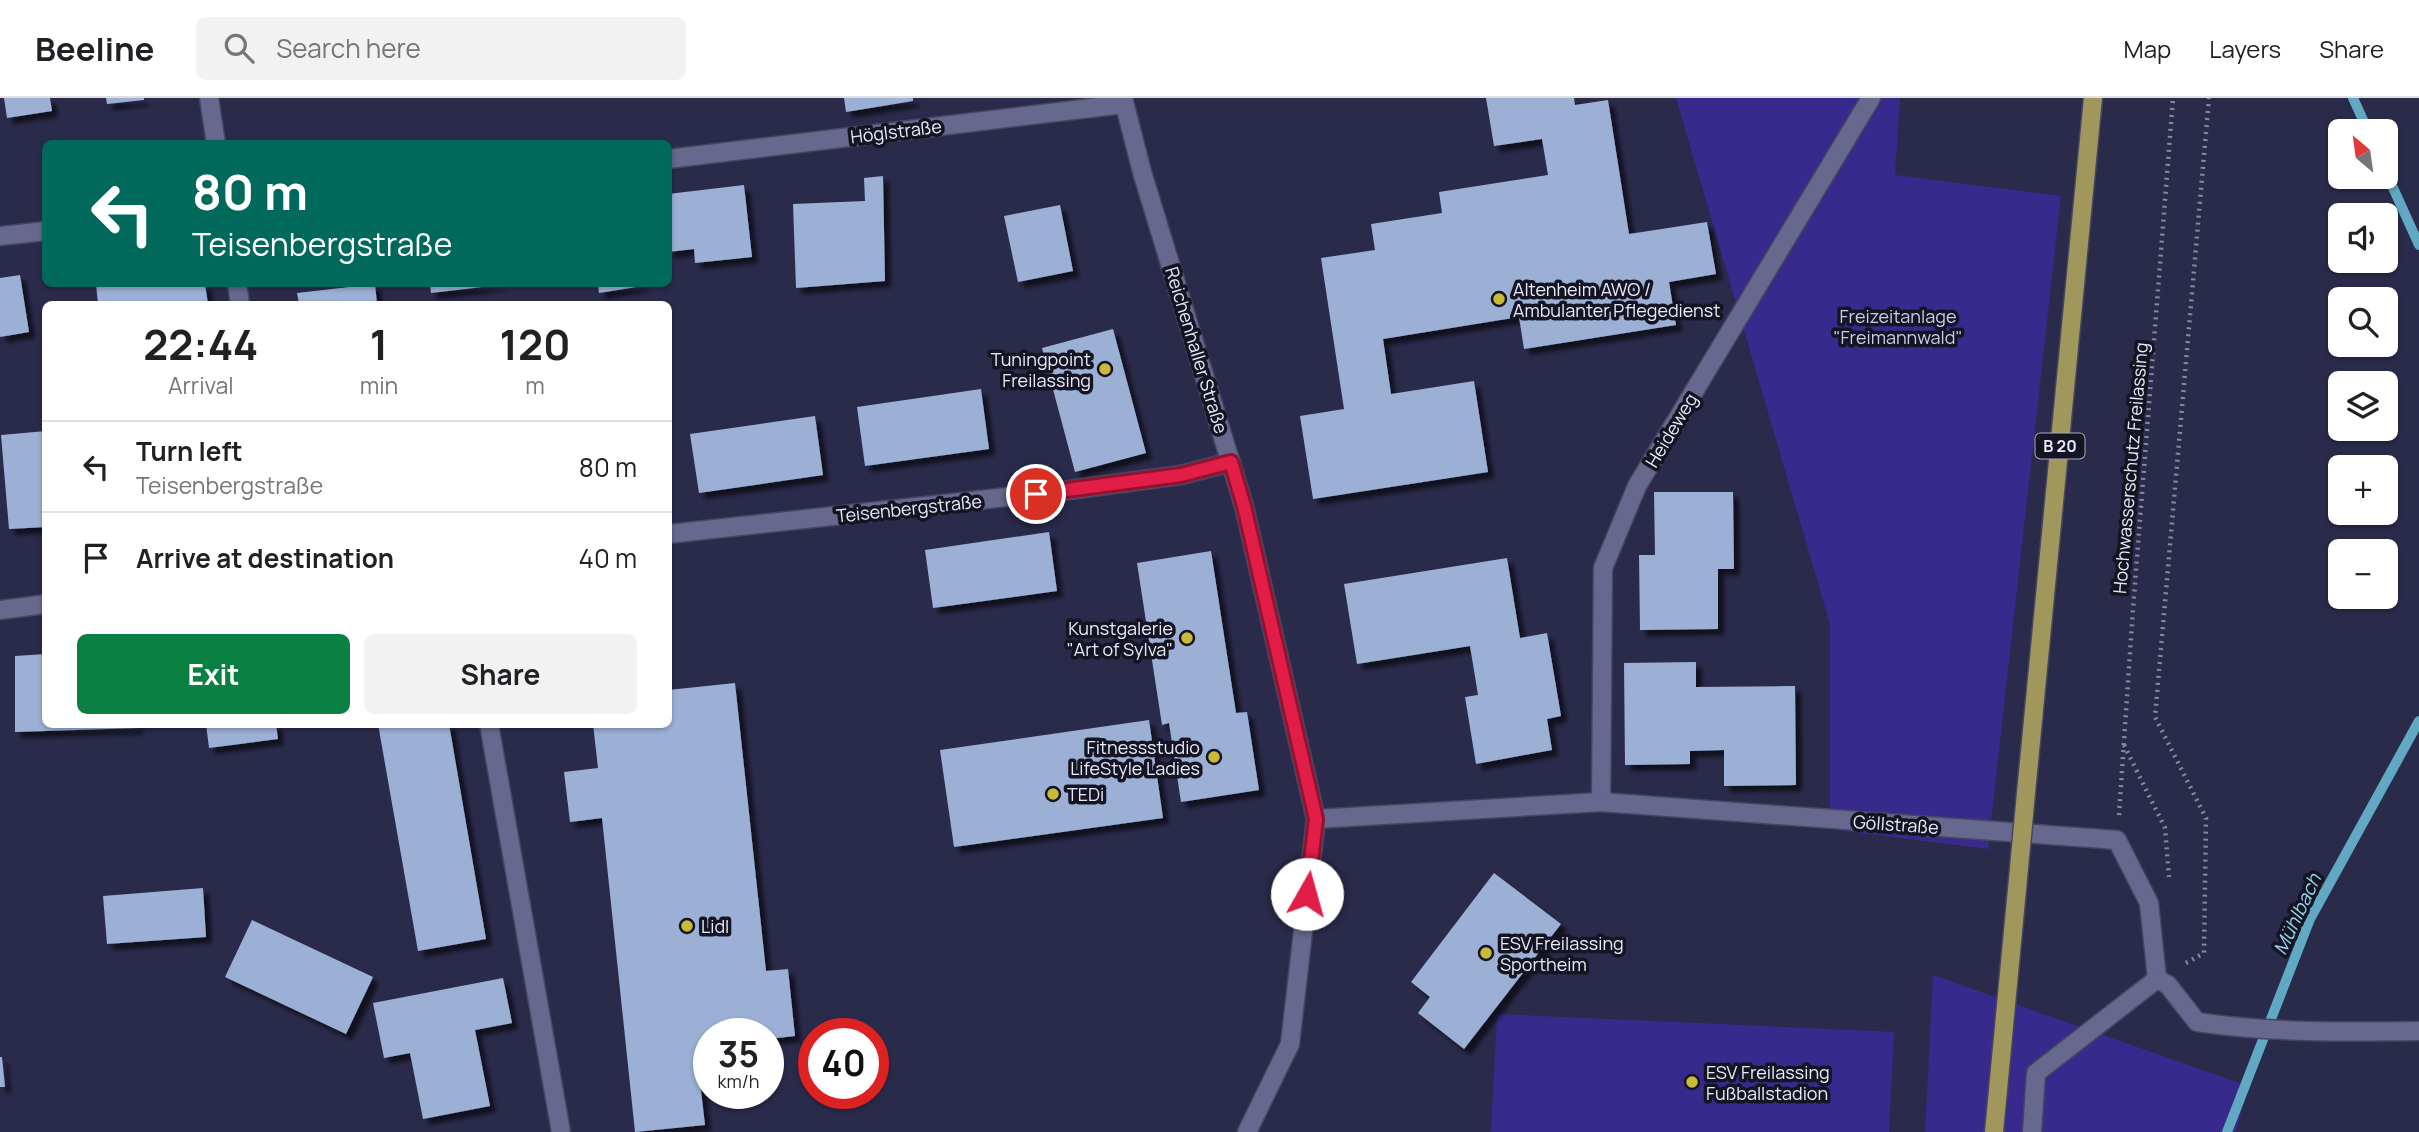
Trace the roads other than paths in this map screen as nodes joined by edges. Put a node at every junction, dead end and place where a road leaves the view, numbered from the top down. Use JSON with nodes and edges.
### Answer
{"nodes":[{"id":1,"x":209,"y":98,"type":"edge"},
{"id":2,"x":1871,"y":98,"type":"edge"},
{"id":3,"x":2093,"y":98,"type":"edge"},
{"id":4,"x":1124,"y":101,"type":"edge"},
{"id":5,"x":215,"y":140,"type":"edge"},
{"id":6,"x":672,"y":158,"type":"edge"},
{"id":7,"x":42,"y":231,"type":"edge"},
{"id":8,"x":0,"y":236,"type":"edge"},
{"id":9,"x":1231,"y":462,"type":"junction"},
{"id":10,"x":672,"y":534,"type":"edge"},
{"id":11,"x":42,"y":605,"type":"edge"},
{"id":12,"x":0,"y":610,"type":"edge"},
{"id":13,"x":490,"y":728,"type":"edge"},
{"id":14,"x":1601,"y":802,"type":"junction"},
{"id":15,"x":1316,"y":819,"type":"junction"},
{"id":16,"x":2157,"y":979,"type":"junction"},
{"id":17,"x":2419,"y":1031,"type":"edge"},
{"id":18,"x":561,"y":1132,"type":"edge"},
{"id":19,"x":1247,"y":1132,"type":"edge"},
{"id":20,"x":1994,"y":1132,"type":"edge"},
{"id":21,"x":2032,"y":1132,"type":"edge"}],
"edges":[{"from":1,"to":5,"type":"street"},
{"from":2,"to":14,"type":"street","name":"Heideweg"},
{"from":3,"to":20,"type":"main road","number":"B 20","bridge":true},
{"from":4,"to":6,"type":"street","name":"Höglstraße"},
{"from":4,"to":9,"type":"street","name":"Reichenhaller Straße"},
{"from":7,"to":8,"type":"street"},
{"from":9,"to":10,"type":"street","name":"Teisenbergstraße"},
{"from":9,"to":15,"type":"street","name":"Reichenhaller Straße"},
{"from":11,"to":12,"type":"street"},
{"from":13,"to":18,"type":"street"},
{"from":14,"to":15,"type":"street","name":"Göllstraße"},
{"from":14,"to":16,"type":"street","name":"Göllstraße"},
{"from":15,"to":19,"type":"street","name":"Reichenhaller Straße"},
{"from":16,"to":17,"type":"street"},
{"from":16,"to":21,"type":"street"}]}
